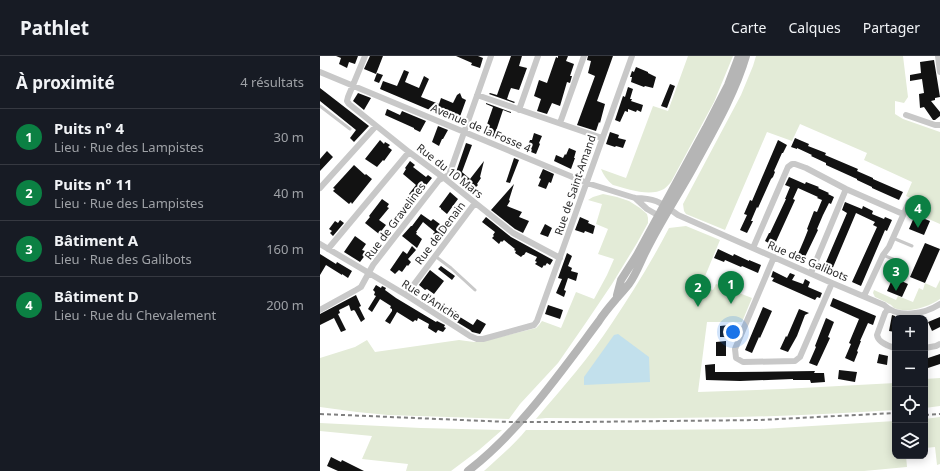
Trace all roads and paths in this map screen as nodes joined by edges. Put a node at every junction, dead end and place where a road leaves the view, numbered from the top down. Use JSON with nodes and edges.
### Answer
{"nodes":[{"id":1,"x":365,"y":56,"type":"edge"},
{"id":2,"x":491,"y":56,"type":"edge"},
{"id":3,"x":538,"y":56,"type":"edge"},
{"id":4,"x":584,"y":56,"type":"edge"},
{"id":5,"x":632,"y":56,"type":"edge"},
{"id":6,"x":739,"y":56,"type":"edge"},
{"id":7,"x":746,"y":56,"type":"edge"},
{"id":8,"x":938,"y":56,"type":"edge"},
{"id":9,"x":320,"y":72,"type":"edge"},
{"id":10,"x":940,"y":72,"type":"edge"},
{"id":11,"x":352,"y":85,"type":"junction"},
{"id":12,"x":477,"y":95,"type":"junction"},
{"id":13,"x":320,"y":106,"type":"edge"},
{"id":14,"x":519,"y":110,"type":"junction"},
{"id":15,"x":906,"y":115,"type":"dead end"},
{"id":16,"x":560,"y":123,"type":"junction"},
{"id":17,"x":940,"y":125,"type":"edge"},
{"id":18,"x":376,"y":126,"type":"junction"},
{"id":19,"x":350,"y":129,"type":"dead end"},
{"id":20,"x":464,"y":131,"type":"junction"},
{"id":21,"x":602,"y":138,"type":"junction"},
{"id":22,"x":409,"y":152,"type":"junction"},
{"id":23,"x":444,"y":178,"type":"junction"},
{"id":24,"x":587,"y":183,"type":"junction"},
{"id":25,"x":320,"y":188,"type":"edge"},
{"id":26,"x":846,"y":189,"type":"junction"},
{"id":27,"x":635,"y":198,"type":"junction"},
{"id":28,"x":909,"y":202,"type":"dead end"},
{"id":29,"x":475,"y":203,"type":"junction"},
{"id":30,"x":667,"y":207,"type":"junction"},
{"id":31,"x":904,"y":214,"type":"junction"},
{"id":32,"x":661,"y":217,"type":"junction"},
{"id":33,"x":893,"y":238,"type":"junction"},
{"id":34,"x":320,"y":244,"type":"edge"},
{"id":35,"x":912,"y":246,"type":"dead end"},
{"id":36,"x":753,"y":248,"type":"junction"},
{"id":37,"x":328,"y":249,"type":"junction"},
{"id":38,"x":883,"y":255,"type":"junction"},
{"id":39,"x":435,"y":256,"type":"junction"},
{"id":40,"x":774,"y":257,"type":"junction"},
{"id":41,"x":560,"y":258,"type":"junction"},
{"id":42,"x":905,"y":264,"type":"dead end"},
{"id":43,"x":368,"y":273,"type":"junction"},
{"id":44,"x":810,"y":273,"type":"junction"},
{"id":45,"x":832,"y":283,"type":"junction"},
{"id":46,"x":475,"y":290,"type":"dead end"},
{"id":47,"x":406,"y":295,"type":"junction"},
{"id":48,"x":864,"y":296,"type":"junction"},
{"id":49,"x":940,"y":304,"type":"edge"},
{"id":50,"x":888,"y":309,"type":"junction"},
{"id":51,"x":320,"y":310,"type":"edge"},
{"id":52,"x":537,"y":321,"type":"joint"},
{"id":53,"x":940,"y":344,"type":"edge"},
{"id":54,"x":892,"y":347,"type":"edge"},
{"id":55,"x":928,"y":347,"type":"edge"},
{"id":56,"x":468,"y":471,"type":"edge"}],
"edges":[{"from":1,"to":11,"type":"street"},
{"from":2,"to":12,"type":"street","name":"Rue de Gravelines"},
{"from":3,"to":14,"type":"street"},
{"from":4,"to":16,"type":"street"},
{"from":5,"to":21,"type":"street","name":"Rue de Saint-Amand"},
{"from":6,"to":30,"type":"main road"},
{"from":7,"to":30,"type":"main road"},
{"from":8,"to":10,"type":"street"},
{"from":9,"to":11,"type":"street","name":"Avenue de la Fosse 4"},
{"from":11,"to":18,"type":"street","name":"Rue du 10 Mars"},
{"from":11,"to":20,"type":"street","name":"Avenue de la Fosse 4"},
{"from":12,"to":14,"type":"street"},
{"from":12,"to":20,"type":"street","name":"Rue de Gravelines"},
{"from":13,"to":19,"type":"lane"},
{"from":14,"to":16,"type":"street"},
{"from":15,"to":17,"type":"street"},
{"from":16,"to":21,"type":"street"},
{"from":18,"to":22,"type":"street","name":"Rue du 10 Mars"},
{"from":18,"to":25,"type":"street"},
{"from":20,"to":23,"type":"street","name":"Rue de Gravelines"},
{"from":20,"to":24,"type":"street","name":"Avenue de la Fosse 4"},
{"from":21,"to":24,"type":"street","name":"Rue de Saint-Amand"},
{"from":22,"to":23,"type":"street","name":"Rue du 10 Mars"},
{"from":22,"to":37,"type":"street"},
{"from":23,"to":29,"type":"street","name":"Rue du 10 Mars"},
{"from":23,"to":43,"type":"street","name":"Rue de Gravelines"},
{"from":24,"to":27,"type":"street","name":"Avenue de la Fosse 4"},
{"from":24,"to":41,"type":"street","name":"Rue de Saint-Amand"},
{"from":26,"to":31,"type":"street"},
{"from":26,"to":36,"type":"street"},
{"from":26,"to":44,"type":"street"},
{"from":27,"to":30,"type":"street","name":"Avenue de la Fosse 4"},
{"from":27,"to":32,"type":"street","name":"Avenue de la Fosse 4"},
{"from":28,"to":31,"type":"street"},
{"from":29,"to":39,"type":"street","name":"Rue de Denain"},
{"from":29,"to":41,"type":"street","name":"Rue du 10 Mars"},
{"from":30,"to":32,"type":"main road"},
{"from":30,"to":36,"type":"street","name":"Rue des Galibots"},
{"from":31,"to":33,"type":"street"},
{"from":32,"to":56,"type":"main road"},
{"from":33,"to":35,"type":"lane"},
{"from":33,"to":38,"type":"street"},
{"from":34,"to":37,"type":"street","name":"Rue d'Aniche"},
{"from":36,"to":40,"type":"street","name":"Rue des Galibots"},
{"from":37,"to":43,"type":"street","name":"Rue d'Aniche"},
{"from":38,"to":42,"type":"lane"},
{"from":38,"to":48,"type":"street"},
{"from":39,"to":46,"type":"lane"},
{"from":39,"to":47,"type":"street","name":"Rue de Denain"},
{"from":40,"to":44,"type":"street","name":"Rue des Galibots"},
{"from":40,"to":45,"type":"street"},
{"from":41,"to":52,"type":"street","name":"Rue de Saint-Amand"},
{"from":43,"to":47,"type":"street","name":"Rue d'Aniche"},
{"from":43,"to":51,"type":"street","name":"Rue de Gravelines"},
{"from":44,"to":45,"type":"street","name":"Rue des Galibots"},
{"from":45,"to":48,"type":"street","name":"Rue des Galibots"},
{"from":47,"to":52,"type":"street","name":"Rue d'Aniche"},
{"from":48,"to":50,"type":"street","name":"Rue des Galibots"},
{"from":49,"to":50,"type":"street","name":"Rue des Galibots"},
{"from":50,"to":54,"type":"street"},
{"from":53,"to":55,"type":"street"}]}
